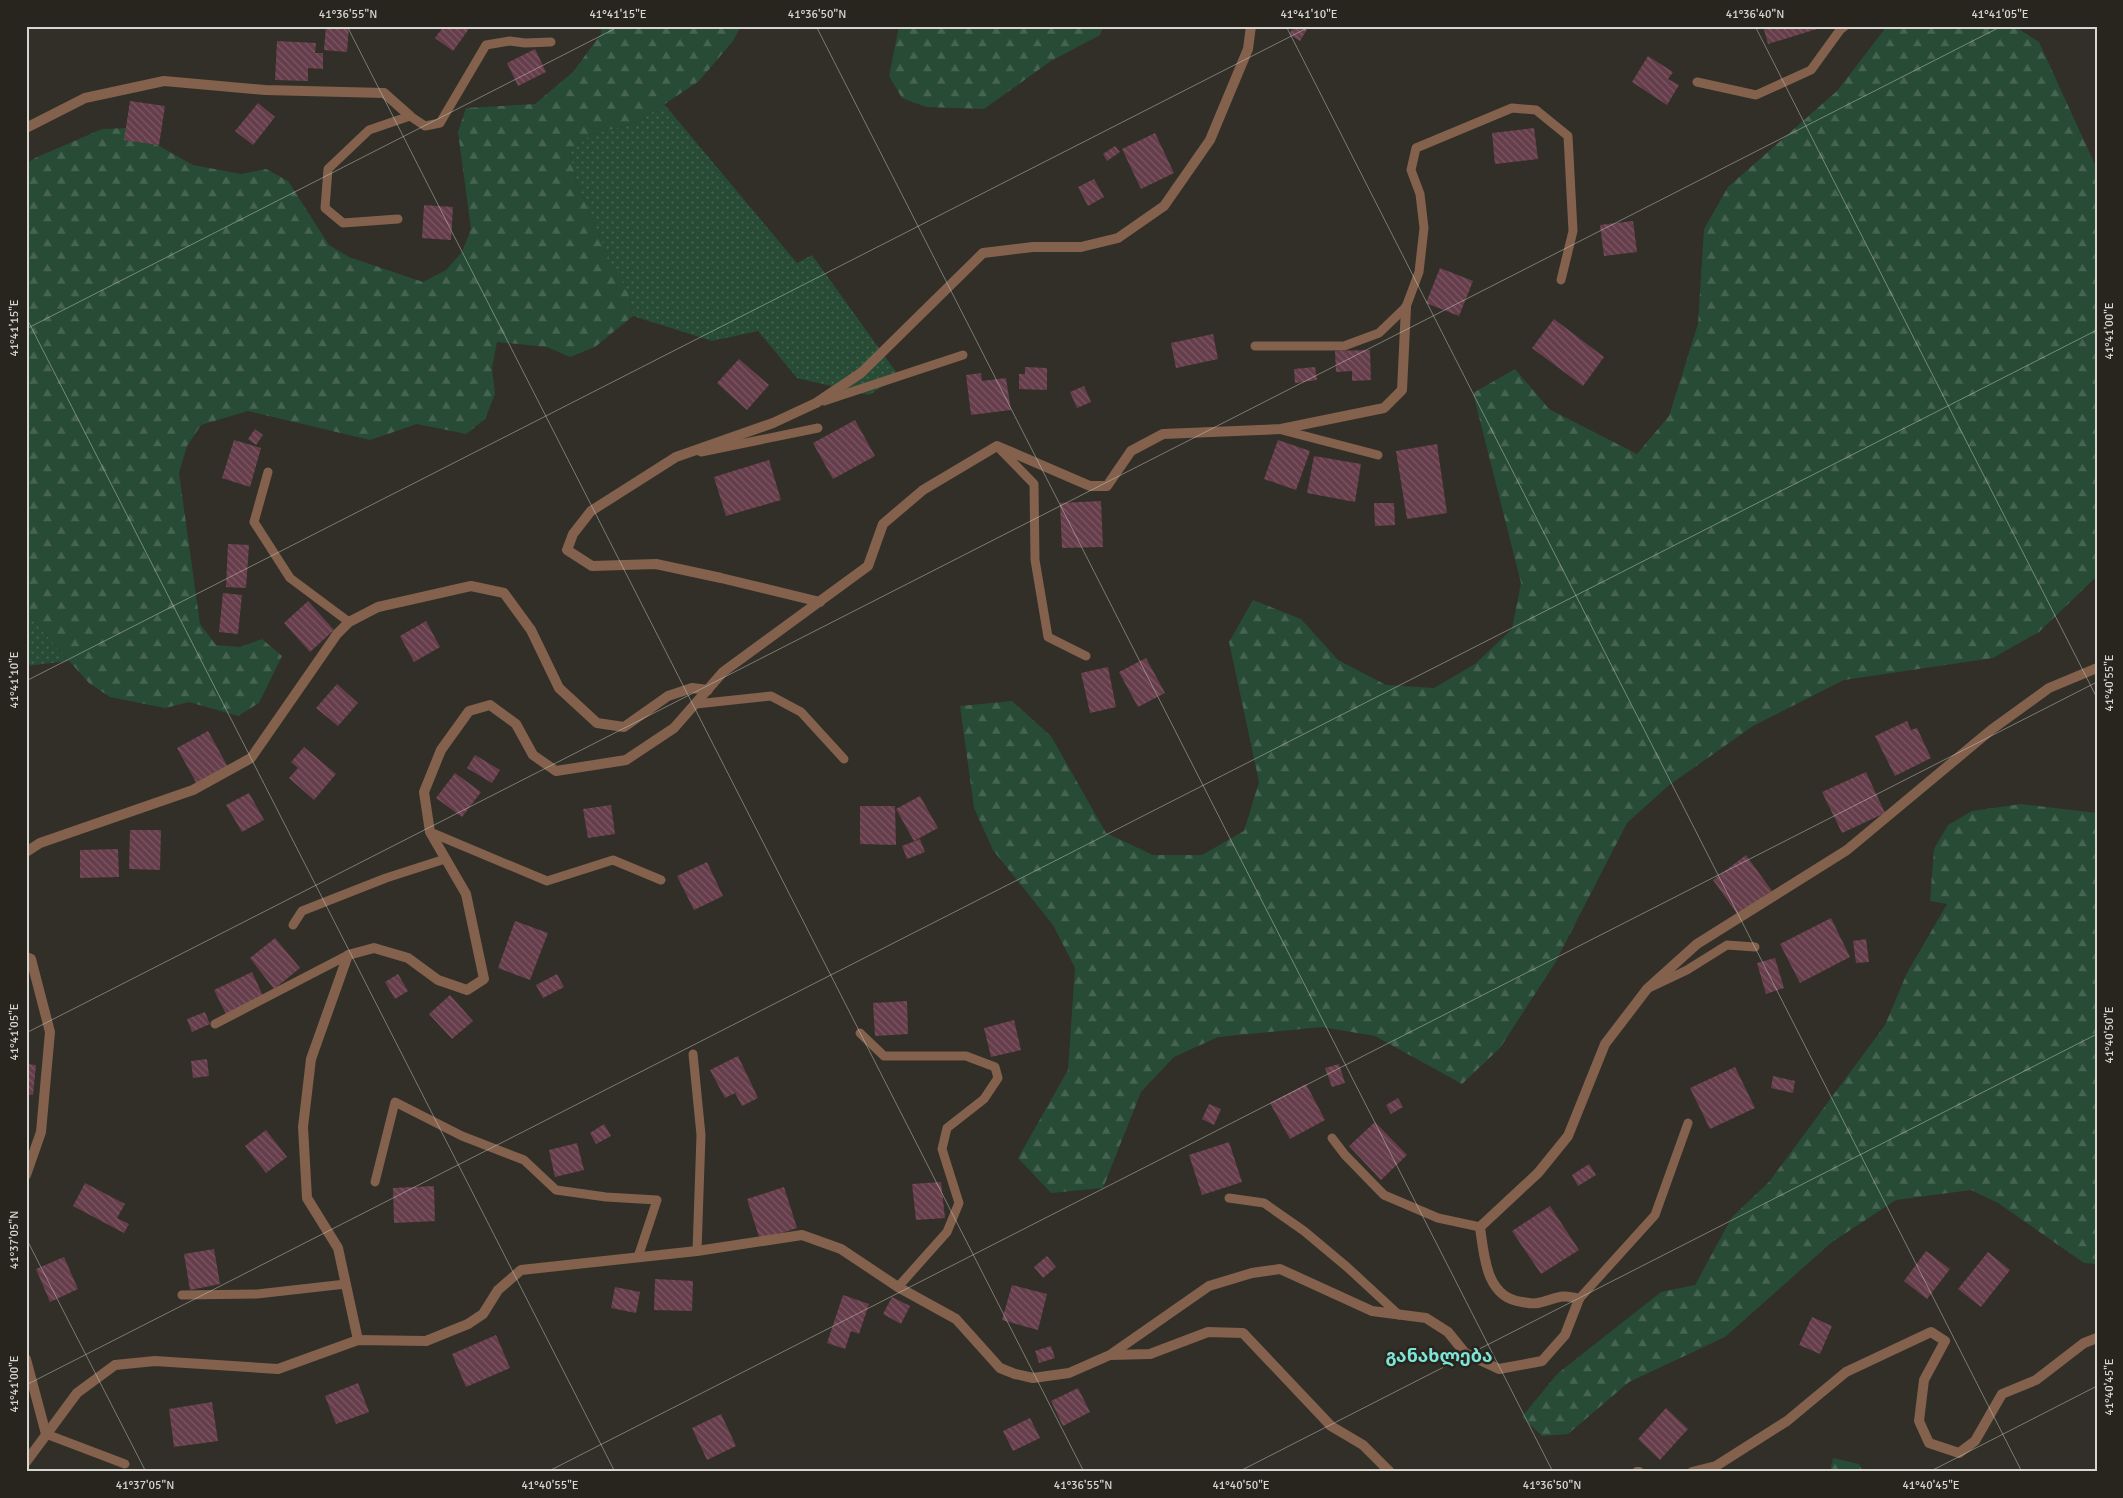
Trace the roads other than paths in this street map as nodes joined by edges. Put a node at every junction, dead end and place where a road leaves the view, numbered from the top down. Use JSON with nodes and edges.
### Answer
{"nodes":[{"id":1,"x":1251,"y":26,"type":"edge"},
{"id":2,"x":1845,"y":26,"type":"edge"},
{"id":3,"x":551,"y":42,"type":"dead end"},
{"id":4,"x":1696,"y":82,"type":"dead end"},
{"id":5,"x":410,"y":116,"type":"junction"},
{"id":6,"x":26,"y":128,"type":"edge"},
{"id":7,"x":398,"y":220,"type":"dead end"},
{"id":8,"x":1561,"y":280,"type":"dead end"},
{"id":9,"x":1406,"y":307,"type":"junction"},
{"id":10,"x":1255,"y":346,"type":"dead end"},
{"id":11,"x":963,"y":355,"type":"dead end"},
{"id":12,"x":816,"y":403,"type":"junction"},
{"id":13,"x":818,"y":428,"type":"dead end"},
{"id":14,"x":1281,"y":429,"type":"junction"},
{"id":15,"x":997,"y":446,"type":"junction"},
{"id":16,"x":1378,"y":455,"type":"dead end"},
{"id":17,"x":676,"y":457,"type":"junction"},
{"id":18,"x":268,"y":472,"type":"dead end"},
{"id":19,"x":820,"y":602,"type":"junction"},
{"id":20,"x":349,"y":622,"type":"junction"},
{"id":21,"x":1086,"y":656,"type":"dead end"},
{"id":22,"x":2097,"y":668,"type":"edge"},
{"id":23,"x":708,"y":690,"type":"junction"},
{"id":24,"x":696,"y":704,"type":"junction"},
{"id":25,"x":844,"y":758,"type":"dead end"},
{"id":26,"x":430,"y":832,"type":"junction"},
{"id":27,"x":26,"y":852,"type":"edge"},
{"id":28,"x":445,"y":859,"type":"junction"},
{"id":29,"x":661,"y":880,"type":"dead end"},
{"id":30,"x":292,"y":925,"type":"dead end"},
{"id":31,"x":1756,"y":947,"type":"dead end"},
{"id":32,"x":348,"y":955,"type":"junction"},
{"id":33,"x":26,"y":958,"type":"edge"},
{"id":34,"x":1647,"y":989,"type":"junction"},
{"id":35,"x":215,"y":1024,"type":"dead end"},
{"id":36,"x":860,"y":1033,"type":"dead end"},
{"id":37,"x":693,"y":1054,"type":"dead end"},
{"id":38,"x":1688,"y":1123,"type":"dead end"},
{"id":39,"x":1332,"y":1138,"type":"dead end"},
{"id":40,"x":26,"y":1175,"type":"edge"},
{"id":41,"x":375,"y":1182,"type":"dead end"},
{"id":42,"x":1229,"y":1198,"type":"dead end"},
{"id":43,"x":1480,"y":1228,"type":"junction"},
{"id":44,"x":697,"y":1251,"type":"junction"},
{"id":45,"x":638,"y":1257,"type":"junction"},
{"id":46,"x":346,"y":1284,"type":"junction"},
{"id":47,"x":898,"y":1287,"type":"junction"},
{"id":48,"x":182,"y":1294,"type":"dead end"},
{"id":49,"x":1579,"y":1299,"type":"junction"},
{"id":50,"x":1399,"y":1315,"type":"junction"},
{"id":51,"x":2097,"y":1338,"type":"edge"},
{"id":52,"x":358,"y":1340,"type":"junction"},
{"id":53,"x":1110,"y":1356,"type":"junction"},
{"id":54,"x":26,"y":1358,"type":"edge"},
{"id":55,"x":46,"y":1434,"type":"junction"},
{"id":56,"x":26,"y":1462,"type":"edge"},
{"id":57,"x":125,"y":1464,"type":"dead end"},
{"id":58,"x":1390,"y":1472,"type":"edge"},
{"id":59,"x":1692,"y":1472,"type":"edge"}],
"edges":[{"from":1,"to":12,"type":"street"},
{"from":2,"to":4,"type":"lane"},
{"from":3,"to":5,"type":"lane"},
{"from":5,"to":6,"type":"street"},
{"from":5,"to":7,"type":"lane"},
{"from":8,"to":9,"type":"lane"},
{"from":9,"to":10,"type":"lane"},
{"from":9,"to":14,"type":"street"},
{"from":11,"to":12,"type":"lane"},
{"from":12,"to":17,"type":"street"},
{"from":13,"to":17,"type":"lane"},
{"from":14,"to":15,"type":"street"},
{"from":14,"to":16,"type":"lane"},
{"from":15,"to":19,"type":"street"},
{"from":15,"to":21,"type":"lane"},
{"from":17,"to":19,"type":"street"},
{"from":18,"to":20,"type":"lane"},
{"from":19,"to":23,"type":"street"},
{"from":20,"to":23,"type":"street"},
{"from":20,"to":27,"type":"street"},
{"from":22,"to":34,"type":"street"},
{"from":23,"to":24,"type":"street"},
{"from":24,"to":25,"type":"lane"},
{"from":24,"to":26,"type":"street"},
{"from":26,"to":28,"type":"street"},
{"from":26,"to":29,"type":"lane"},
{"from":28,"to":30,"type":"lane"},
{"from":28,"to":32,"type":"street"},
{"from":31,"to":34,"type":"lane"},
{"from":32,"to":35,"type":"lane"},
{"from":32,"to":46,"type":"street"},
{"from":33,"to":40,"type":"street"},
{"from":34,"to":43,"type":"street"},
{"from":36,"to":47,"type":"lane"},
{"from":37,"to":44,"type":"lane"},
{"from":38,"to":49,"type":"lane"},
{"from":39,"to":43,"type":"lane"},
{"from":41,"to":45,"type":"lane"},
{"from":42,"to":50,"type":"lane"},
{"from":43,"to":49,"type":"street"},
{"from":44,"to":45,"type":"street"},
{"from":44,"to":47,"type":"street"},
{"from":45,"to":52,"type":"street"},
{"from":46,"to":48,"type":"lane"},
{"from":46,"to":52,"type":"street"},
{"from":47,"to":53,"type":"street"},
{"from":49,"to":50,"type":"street"},
{"from":50,"to":53,"type":"street"},
{"from":51,"to":59,"type":"street"},
{"from":52,"to":55,"type":"street"},
{"from":53,"to":58,"type":"street"},
{"from":54,"to":55,"type":"street"},
{"from":55,"to":56,"type":"street"},
{"from":55,"to":57,"type":"lane"}]}
